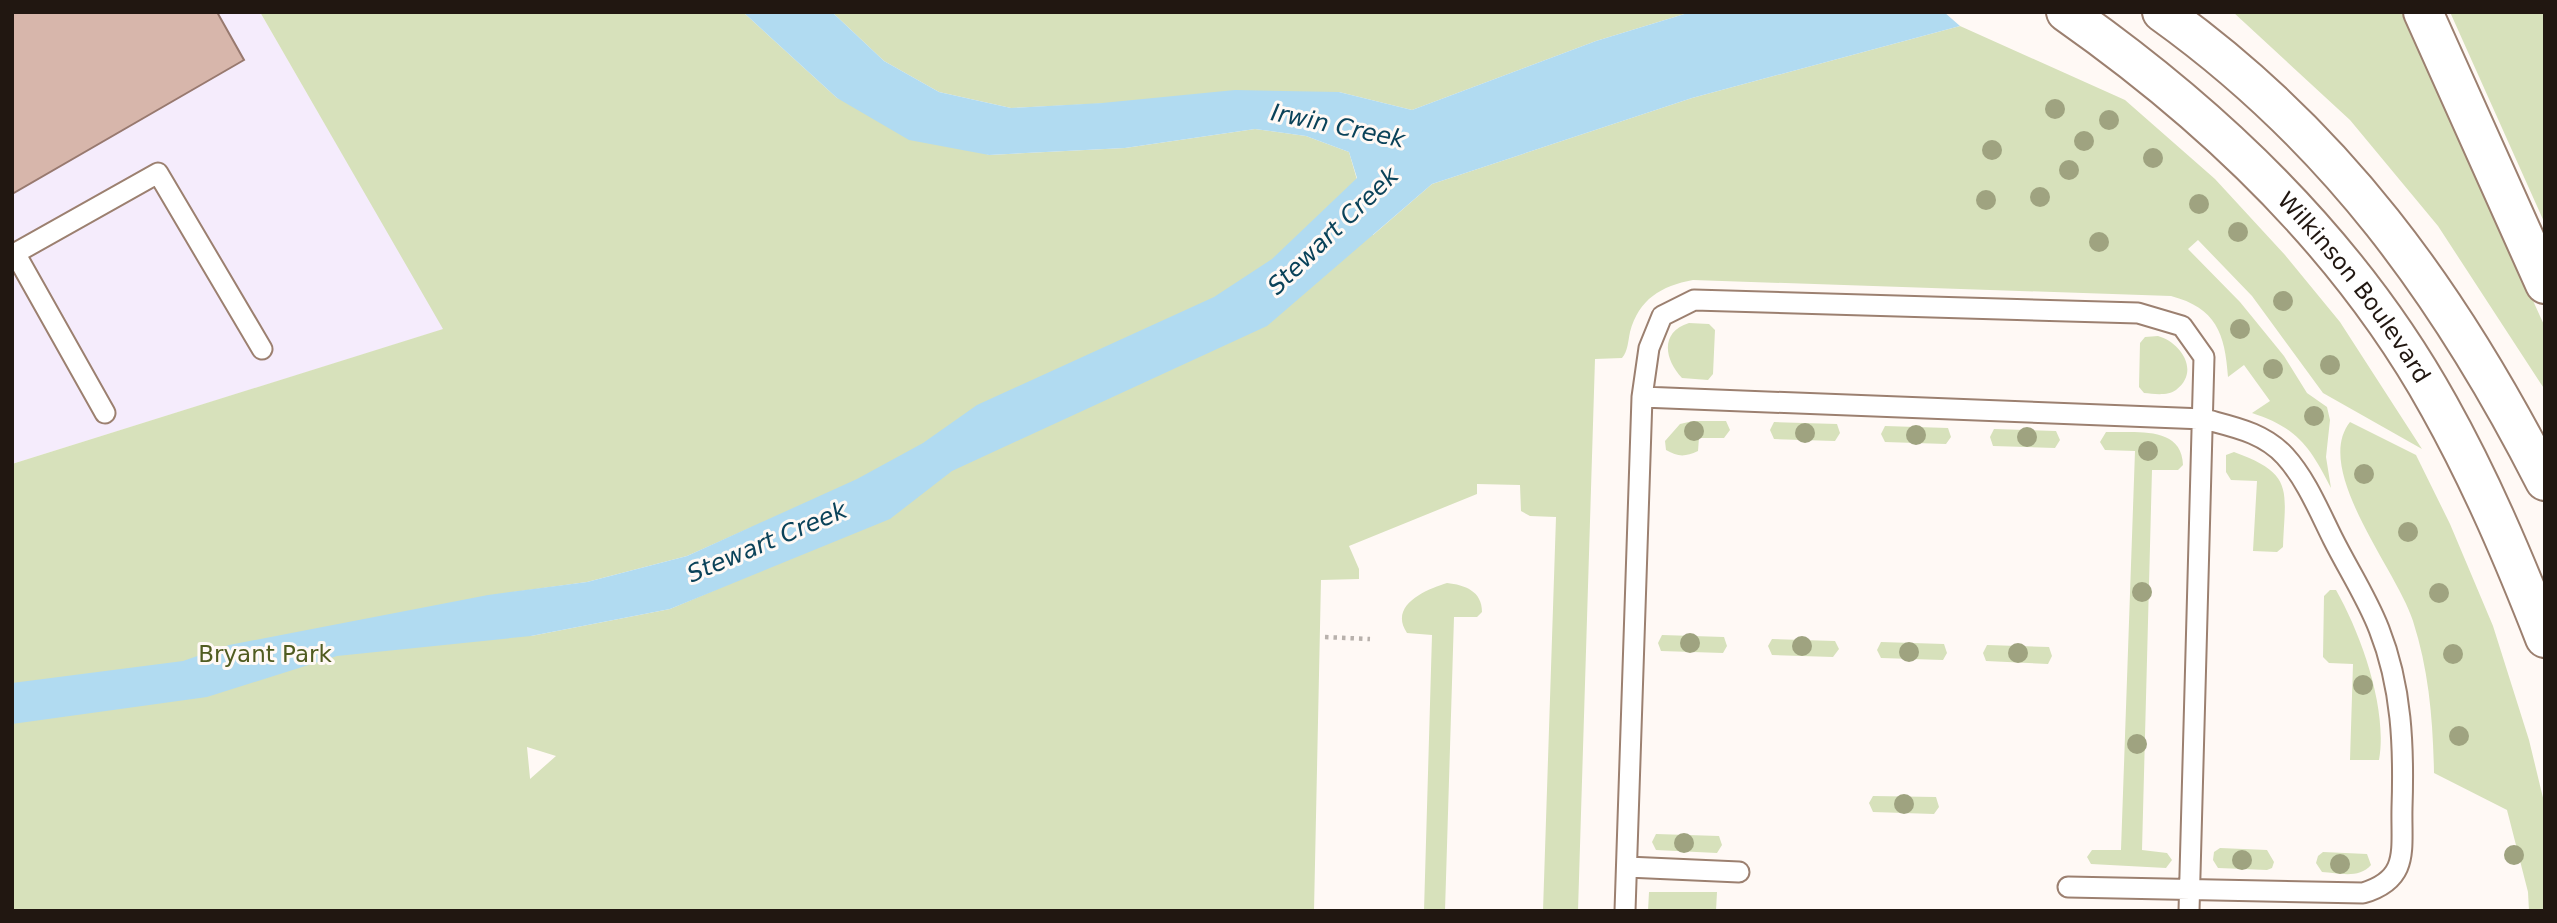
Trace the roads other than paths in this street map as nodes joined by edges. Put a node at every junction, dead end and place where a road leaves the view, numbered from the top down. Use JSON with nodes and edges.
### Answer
{"nodes":[{"id":1,"x":2066,"y":12,"type":"edge"},
{"id":2,"x":2162,"y":12,"type":"edge"},
{"id":3,"x":2423,"y":12,"type":"edge"},
{"id":4,"x":14,"y":254,"type":"edge"},
{"id":5,"x":2545,"y":284,"type":"edge"},
{"id":6,"x":262,"y":349,"type":"dead end"},
{"id":7,"x":1642,"y":397,"type":"junction"},
{"id":8,"x":105,"y":413,"type":"dead end"},
{"id":9,"x":2204,"y":419,"type":"junction"},
{"id":10,"x":2545,"y":481,"type":"edge"},
{"id":11,"x":2545,"y":638,"type":"edge"},
{"id":12,"x":1627,"y":867,"type":"junction"},
{"id":13,"x":1739,"y":872,"type":"dead end"},
{"id":14,"x":2068,"y":887,"type":"dead end"},
{"id":15,"x":2189,"y":889,"type":"junction"},
{"id":16,"x":1625,"y":911,"type":"edge"},
{"id":17,"x":2189,"y":911,"type":"edge"}],
"edges":[{"from":1,"to":11,"type":"main road","name":"Wilkinson Boulevard"},
{"from":2,"to":10,"type":"main road"},
{"from":3,"to":5,"type":"main road"},
{"from":4,"to":6,"type":"lane"},
{"from":4,"to":8,"type":"lane"},
{"from":7,"to":9,"type":"lane"},
{"from":7,"to":9,"type":"lane"},
{"from":7,"to":12,"type":"lane"},
{"from":9,"to":15,"type":"lane"},
{"from":9,"to":15,"type":"lane"},
{"from":12,"to":13,"type":"lane"},
{"from":12,"to":16,"type":"lane"},
{"from":14,"to":15,"type":"lane"},
{"from":15,"to":17,"type":"lane"}]}
